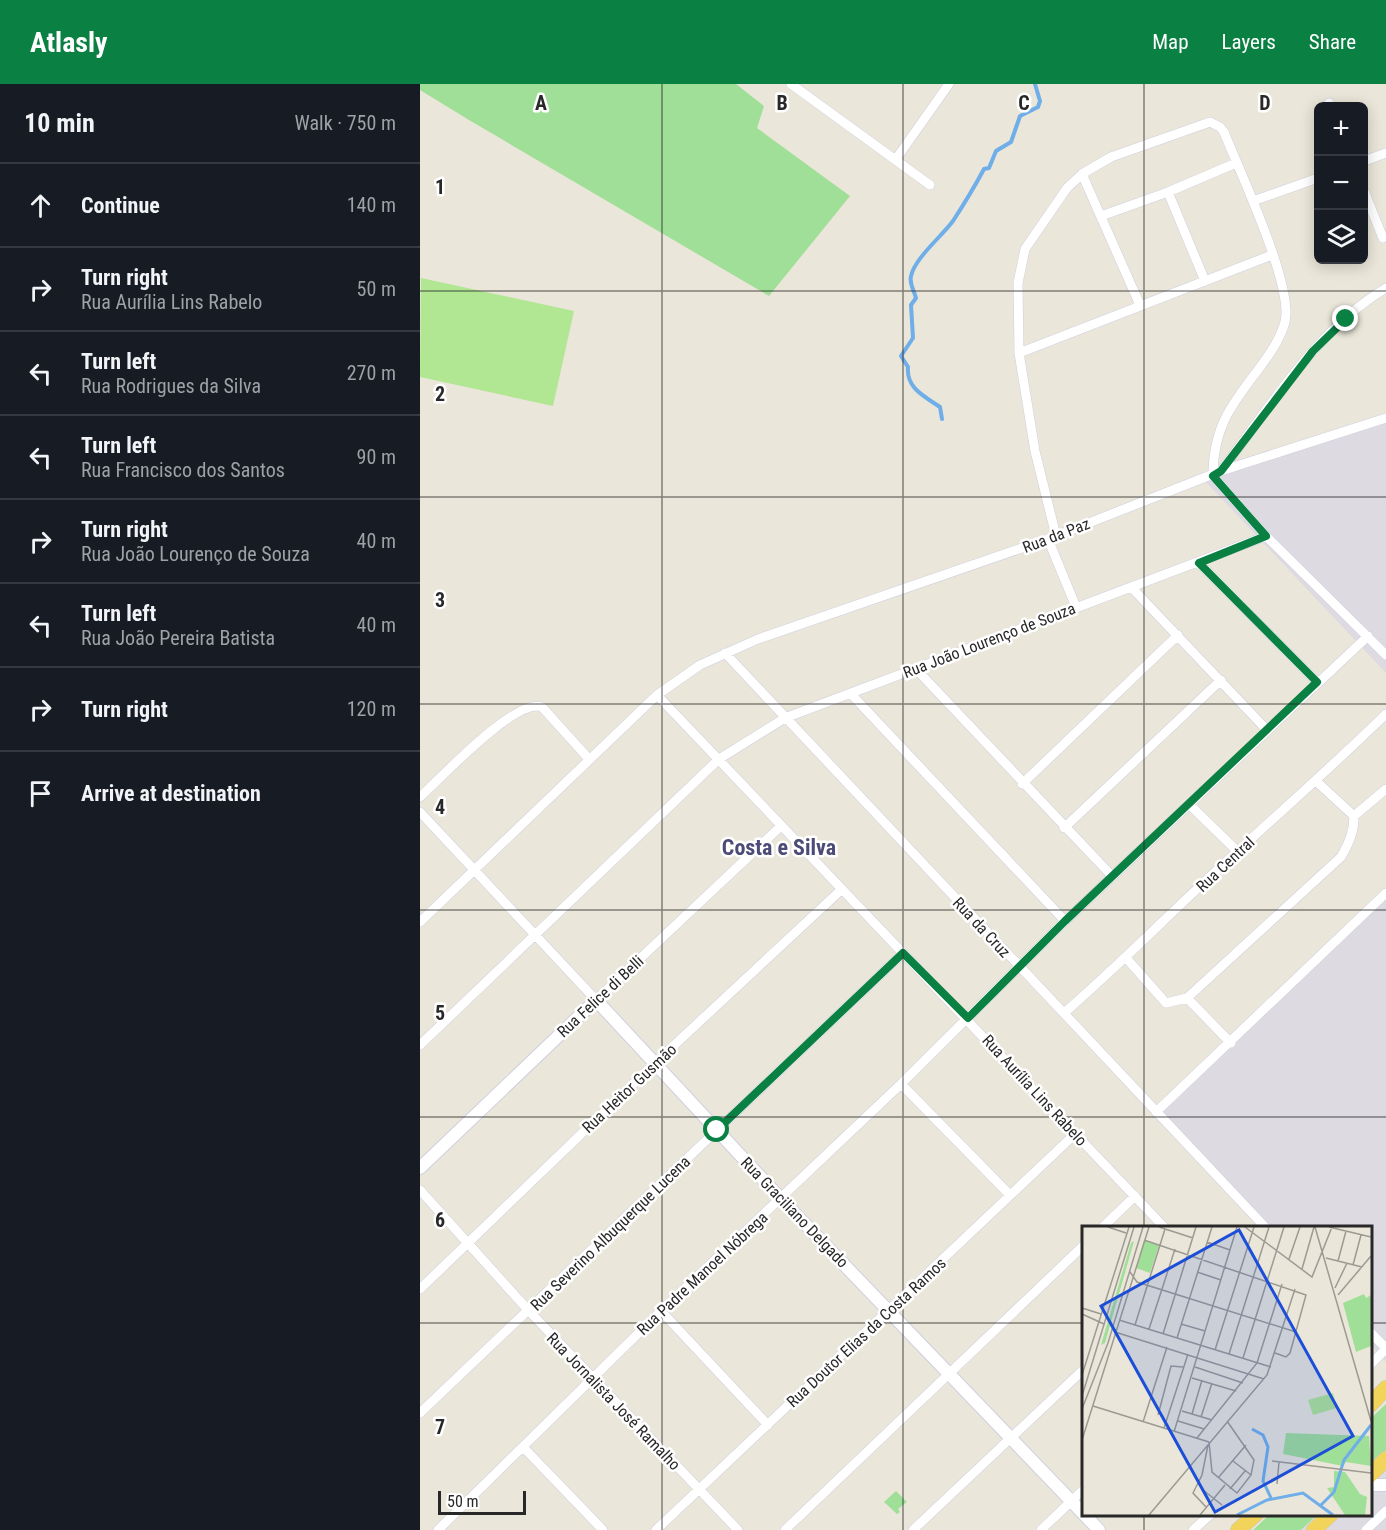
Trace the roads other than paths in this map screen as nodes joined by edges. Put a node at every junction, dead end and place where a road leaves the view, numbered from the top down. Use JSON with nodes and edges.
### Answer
{"nodes":[{"id":1,"x":791,"y":84,"type":"edge"},
{"id":2,"x":950,"y":84,"type":"edge"},
{"id":3,"x":1386,"y":153,"type":"edge"},
{"id":4,"x":896,"y":159,"type":"junction"},
{"id":5,"x":1368,"y":160,"type":"edge"},
{"id":6,"x":1236,"y":163,"type":"junction"},
{"id":7,"x":1082,"y":174,"type":"junction"},
{"id":8,"x":1314,"y":179,"type":"edge"},
{"id":9,"x":930,"y":185,"type":"dead end"},
{"id":10,"x":1168,"y":192,"type":"junction"},
{"id":11,"x":1253,"y":201,"type":"junction"},
{"id":12,"x":1368,"y":201,"type":"edge"},
{"id":13,"x":1101,"y":216,"type":"junction"},
{"id":14,"x":1383,"y":238,"type":"dead end"},
{"id":15,"x":1272,"y":255,"type":"junction"},
{"id":16,"x":1205,"y":281,"type":"junction"},
{"id":17,"x":1386,"y":288,"type":"edge"},
{"id":18,"x":1140,"y":305,"type":"junction"},
{"id":19,"x":1019,"y":353,"type":"junction"},
{"id":20,"x":1386,"y":418,"type":"edge"},
{"id":21,"x":1217,"y":474,"type":"junction"},
{"id":22,"x":1266,"y":536,"type":"junction"},
{"id":23,"x":1052,"y":538,"type":"junction"},
{"id":24,"x":1199,"y":563,"type":"junction"},
{"id":25,"x":1131,"y":588,"type":"junction"},
{"id":26,"x":1076,"y":607,"type":"junction"},
{"id":27,"x":1178,"y":635,"type":"junction"},
{"id":28,"x":1368,"y":636,"type":"junction"},
{"id":29,"x":725,"y":653,"type":"junction"},
{"id":30,"x":1386,"y":655,"type":"edge"},
{"id":31,"x":916,"y":669,"type":"junction"},
{"id":32,"x":1221,"y":680,"type":"junction"},
{"id":33,"x":1317,"y":682,"type":"junction"},
{"id":34,"x":851,"y":694,"type":"junction"},
{"id":35,"x":657,"y":695,"type":"junction"},
{"id":36,"x":1386,"y":714,"type":"edge"},
{"id":37,"x":785,"y":718,"type":"junction"},
{"id":38,"x":1266,"y":729,"type":"junction"},
{"id":39,"x":589,"y":759,"type":"junction"},
{"id":40,"x":719,"y":759,"type":"junction"},
{"id":41,"x":1317,"y":782,"type":"junction"},
{"id":42,"x":1022,"y":784,"type":"junction"},
{"id":43,"x":1386,"y":789,"type":"edge"},
{"id":44,"x":420,"y":797,"type":"edge"},
{"id":45,"x":1190,"y":805,"type":"junction"},
{"id":46,"x":420,"y":812,"type":"edge"},
{"id":47,"x":1354,"y":816,"type":"junction"},
{"id":48,"x":781,"y":826,"type":"junction"},
{"id":49,"x":1064,"y":828,"type":"junction"},
{"id":50,"x":1237,"y":851,"type":"junction"},
{"id":51,"x":474,"y":870,"type":"junction"},
{"id":52,"x":1112,"y":876,"type":"junction"},
{"id":53,"x":841,"y":890,"type":"junction"},
{"id":54,"x":1386,"y":893,"type":"edge"},
{"id":55,"x":1065,"y":921,"type":"junction"},
{"id":56,"x":420,"y":922,"type":"edge"},
{"id":57,"x":535,"y":936,"type":"junction"},
{"id":58,"x":903,"y":953,"type":"junction"},
{"id":59,"x":1127,"y":959,"type":"junction"},
{"id":60,"x":1019,"y":967,"type":"junction"},
{"id":61,"x":1187,"y":998,"type":"junction"},
{"id":62,"x":596,"y":1000,"type":"junction"},
{"id":63,"x":1064,"y":1013,"type":"junction"},
{"id":64,"x":968,"y":1018,"type":"junction"},
{"id":65,"x":1231,"y":1043,"type":"junction"},
{"id":66,"x":420,"y":1045,"type":"edge"},
{"id":67,"x":655,"y":1063,"type":"junction"},
{"id":68,"x":901,"y":1084,"type":"junction"},
{"id":69,"x":1156,"y":1112,"type":"junction"},
{"id":70,"x":717,"y":1130,"type":"junction"},
{"id":71,"x":1076,"y":1134,"type":"junction"},
{"id":72,"x":420,"y":1168,"type":"edge"},
{"id":73,"x":420,"y":1190,"type":"edge"},
{"id":74,"x":1010,"y":1196,"type":"junction"},
{"id":75,"x":1135,"y":1196,"type":"junction"},
{"id":76,"x":781,"y":1199,"type":"junction"},
{"id":77,"x":1104,"y":1226,"type":"edge"},
{"id":78,"x":1163,"y":1226,"type":"edge"},
{"id":79,"x":1264,"y":1226,"type":"edge"},
{"id":80,"x":467,"y":1243,"type":"junction"},
{"id":81,"x":1082,"y":1247,"type":"edge"},
{"id":82,"x":420,"y":1289,"type":"edge"},
{"id":83,"x":529,"y":1311,"type":"junction"},
{"id":84,"x":661,"y":1311,"type":"junction"},
{"id":85,"x":888,"y":1311,"type":"junction"},
{"id":86,"x":1371,"y":1333,"type":"edge"},
{"id":87,"x":1386,"y":1349,"type":"edge"},
{"id":88,"x":1371,"y":1364,"type":"edge"},
{"id":89,"x":1082,"y":1371,"type":"edge"},
{"id":90,"x":950,"y":1376,"type":"junction"},
{"id":91,"x":593,"y":1379,"type":"junction"},
{"id":92,"x":1386,"y":1388,"type":"edge"},
{"id":93,"x":1371,"y":1404,"type":"edge"},
{"id":94,"x":420,"y":1413,"type":"edge"},
{"id":95,"x":768,"y":1425,"type":"junction"},
{"id":96,"x":1010,"y":1438,"type":"junction"},
{"id":97,"x":524,"y":1448,"type":"junction"},
{"id":98,"x":1386,"y":1459,"type":"edge"},
{"id":99,"x":1371,"y":1474,"type":"edge"},
{"id":100,"x":699,"y":1489,"type":"junction"},
{"id":101,"x":1082,"y":1491,"type":"edge"},
{"id":102,"x":1070,"y":1501,"type":"junction"},
{"id":103,"x":1386,"y":1511,"type":"edge"},
{"id":104,"x":1082,"y":1513,"type":"edge"},
{"id":105,"x":1084,"y":1515,"type":"edge"},
{"id":106,"x":1210,"y":1515,"type":"edge"},
{"id":107,"x":1255,"y":1515,"type":"edge"},
{"id":108,"x":1330,"y":1515,"type":"edge"},
{"id":109,"x":438,"y":1530,"type":"edge"},
{"id":110,"x":603,"y":1530,"type":"edge"},
{"id":111,"x":656,"y":1530,"type":"edge"},
{"id":112,"x":738,"y":1530,"type":"edge"},
{"id":113,"x":785,"y":1530,"type":"edge"},
{"id":114,"x":913,"y":1530,"type":"edge"},
{"id":115,"x":1041,"y":1530,"type":"edge"},
{"id":116,"x":1099,"y":1530,"type":"edge"},
{"id":117,"x":1193,"y":1530,"type":"edge"},
{"id":118,"x":1238,"y":1530,"type":"edge"},
{"id":119,"x":1314,"y":1530,"type":"edge"},
{"id":120,"x":1366,"y":1530,"type":"edge"}],
"edges":[{"from":1,"to":4,"type":"street"},
{"from":2,"to":4,"type":"street"},
{"from":3,"to":5,"type":"street"},
{"from":4,"to":9,"type":"street"},
{"from":6,"to":7,"type":"street"},
{"from":6,"to":10,"type":"street"},
{"from":6,"to":11,"type":"street"},
{"from":7,"to":13,"type":"street"},
{"from":7,"to":19,"type":"street"},
{"from":8,"to":11,"type":"street"},
{"from":10,"to":13,"type":"street"},
{"from":10,"to":16,"type":"street"},
{"from":11,"to":15,"type":"street"},
{"from":12,"to":14,"type":"street"},
{"from":13,"to":18,"type":"street"},
{"from":15,"to":16,"type":"street"},
{"from":15,"to":21,"type":"street"},
{"from":16,"to":18,"type":"street"},
{"from":17,"to":21,"type":"street"},
{"from":18,"to":19,"type":"street"},
{"from":19,"to":23,"type":"street"},
{"from":20,"to":21,"type":"street","name":"Rua da Paz"},
{"from":21,"to":22,"type":"street"},
{"from":21,"to":23,"type":"street","name":"Rua da Paz"},
{"from":22,"to":24,"type":"street","name":"Rua João Lourenço de Souza"},
{"from":22,"to":28,"type":"street"},
{"from":23,"to":26,"type":"street"},
{"from":23,"to":29,"type":"street","name":"Rua da Paz"},
{"from":24,"to":25,"type":"street","name":"Rua João Lourenço de Souza"},
{"from":24,"to":33,"type":"street"},
{"from":25,"to":26,"type":"street","name":"Rua João Lourenço de Souza"},
{"from":25,"to":27,"type":"street"},
{"from":26,"to":31,"type":"street","name":"Rua João Lourenço de Souza"},
{"from":27,"to":32,"type":"street"},
{"from":27,"to":42,"type":"street"},
{"from":28,"to":30,"type":"street"},
{"from":28,"to":33,"type":"street","name":"Rua Padre Manoel Nóbrega"},
{"from":29,"to":35,"type":"street","name":"Rua da Paz"},
{"from":29,"to":37,"type":"street","name":"Rua da Cruz"},
{"from":31,"to":34,"type":"street","name":"Rua João Lourenço de Souza"},
{"from":31,"to":42,"type":"street"},
{"from":32,"to":38,"type":"street"},
{"from":32,"to":49,"type":"street"},
{"from":33,"to":38,"type":"street","name":"Rua Padre Manoel Nóbrega"},
{"from":34,"to":37,"type":"street","name":"Rua João Lourenço de Souza"},
{"from":34,"to":55,"type":"street"},
{"from":35,"to":39,"type":"street","name":"Rua da Paz"},
{"from":35,"to":40,"type":"street","name":"Rua Aurília Lins Rabelo"},
{"from":36,"to":41,"type":"street","name":"Rua Central"},
{"from":37,"to":40,"type":"street","name":"Rua João Lourenço de Souza"},
{"from":37,"to":60,"type":"street","name":"Rua da Cruz"},
{"from":38,"to":45,"type":"street","name":"Rua Padre Manoel Nóbrega"},
{"from":39,"to":44,"type":"street"},
{"from":39,"to":51,"type":"street","name":"Rua da Paz"},
{"from":40,"to":48,"type":"street","name":"Rua Aurília Lins Rabelo"},
{"from":40,"to":57,"type":"street","name":"Rua João Lourenço de Souza"},
{"from":41,"to":47,"type":"street"},
{"from":41,"to":50,"type":"street","name":"Rua Central"},
{"from":42,"to":49,"type":"street"},
{"from":43,"to":47,"type":"street"},
{"from":45,"to":50,"type":"street"},
{"from":45,"to":52,"type":"street","name":"Rua Padre Manoel Nóbrega"},
{"from":46,"to":51,"type":"street","name":"Rua Graciliano Delgado"},
{"from":47,"to":61,"type":"street"},
{"from":48,"to":53,"type":"street","name":"Rua Aurília Lins Rabelo"},
{"from":48,"to":62,"type":"street","name":"Rua Felice di Belli"},
{"from":49,"to":52,"type":"street"},
{"from":50,"to":59,"type":"street","name":"Rua Central"},
{"from":51,"to":56,"type":"street","name":"Rua da Paz"},
{"from":51,"to":57,"type":"street","name":"Rua Graciliano Delgado"},
{"from":52,"to":55,"type":"street","name":"Rua Padre Manoel Nóbrega"},
{"from":53,"to":58,"type":"street","name":"Rua Aurília Lins Rabelo"},
{"from":53,"to":67,"type":"street","name":"Rua Heitor Gusmão"},
{"from":54,"to":65,"type":"street"},
{"from":55,"to":60,"type":"street","name":"Rua Padre Manoel Nóbrega"},
{"from":57,"to":62,"type":"street","name":"Rua Graciliano Delgado"},
{"from":57,"to":66,"type":"street","name":"Rua João Lourenço de Souza"},
{"from":58,"to":64,"type":"street","name":"Rua Aurília Lins Rabelo"},
{"from":58,"to":70,"type":"street","name":"Rua Severino Albuquerque Lucena"},
{"from":59,"to":61,"type":"street"},
{"from":59,"to":63,"type":"street","name":"Rua Central"},
{"from":60,"to":63,"type":"street","name":"Rua da Cruz"},
{"from":60,"to":64,"type":"street","name":"Rua Padre Manoel Nóbrega"},
{"from":61,"to":65,"type":"street"},
{"from":62,"to":67,"type":"street","name":"Rua Graciliano Delgado"},
{"from":62,"to":72,"type":"street","name":"Rua Felice di Belli"},
{"from":63,"to":69,"type":"street","name":"Rua da Cruz"},
{"from":64,"to":68,"type":"street","name":"Rua Padre Manoel Nóbrega"},
{"from":64,"to":71,"type":"street","name":"Rua Aurília Lins Rabelo"},
{"from":65,"to":69,"type":"street"},
{"from":67,"to":70,"type":"street","name":"Rua Graciliano Delgado"},
{"from":67,"to":80,"type":"street","name":"Rua Heitor Gusmão"},
{"from":68,"to":74,"type":"street"},
{"from":68,"to":76,"type":"street","name":"Rua Padre Manoel Nóbrega"},
{"from":69,"to":79,"type":"street","name":"Rua da Cruz"},
{"from":70,"to":76,"type":"street","name":"Rua Graciliano Delgado"},
{"from":70,"to":83,"type":"street","name":"Rua Severino Albuquerque Lucena"},
{"from":71,"to":74,"type":"street","name":"Rua Doutor Elias da Costa Ramos"},
{"from":71,"to":75,"type":"street","name":"Rua Aurília Lins Rabelo"},
{"from":73,"to":80,"type":"street","name":"Rua Jornalista José Ramalho"},
{"from":74,"to":85,"type":"street","name":"Rua Doutor Elias da Costa Ramos"},
{"from":75,"to":77,"type":"street"},
{"from":75,"to":78,"type":"street","name":"Rua Aurília Lins Rabelo"},
{"from":76,"to":84,"type":"street","name":"Rua Padre Manoel Nóbrega"},
{"from":76,"to":85,"type":"street","name":"Rua Graciliano Delgado"},
{"from":80,"to":82,"type":"street","name":"Rua Heitor Gusmão"},
{"from":80,"to":83,"type":"street","name":"Rua Jornalista José Ramalho"},
{"from":81,"to":90,"type":"street"},
{"from":83,"to":91,"type":"street","name":"Rua Jornalista José Ramalho"},
{"from":83,"to":94,"type":"street","name":"Rua Severino Albuquerque Lucena"},
{"from":84,"to":91,"type":"street","name":"Rua Padre Manoel Nóbrega"},
{"from":84,"to":95,"type":"street"},
{"from":85,"to":90,"type":"street","name":"Rua Graciliano Delgado"},
{"from":85,"to":95,"type":"street","name":"Rua Doutor Elias da Costa Ramos"},
{"from":86,"to":87,"type":"street"},
{"from":87,"to":88,"type":"street"},
{"from":89,"to":96,"type":"street"},
{"from":90,"to":96,"type":"street","name":"Rua Graciliano Delgado"},
{"from":90,"to":113,"type":"street"},
{"from":91,"to":97,"type":"street","name":"Rua Padre Manoel Nóbrega"},
{"from":91,"to":100,"type":"street","name":"Rua Jornalista José Ramalho"},
{"from":92,"to":93,"type":"highway"},
{"from":95,"to":100,"type":"street","name":"Rua Doutor Elias da Costa Ramos"},
{"from":96,"to":102,"type":"street","name":"Rua Graciliano Delgado"},
{"from":96,"to":114,"type":"street"},
{"from":97,"to":109,"type":"street","name":"Rua Padre Manoel Nóbrega"},
{"from":97,"to":110,"type":"street"},
{"from":98,"to":99,"type":"highway"},
{"from":100,"to":111,"type":"street","name":"Rua Doutor Elias da Costa Ramos"},
{"from":100,"to":112,"type":"street","name":"Rua Jornalista José Ramalho"},
{"from":101,"to":102,"type":"street"},
{"from":102,"to":104,"type":"street","name":"Rua Graciliano Delgado"},
{"from":102,"to":115,"type":"street"},
{"from":103,"to":120,"type":"street"},
{"from":105,"to":116,"type":"street","name":"Rua Graciliano Delgado"},
{"from":106,"to":117,"type":"street"},
{"from":107,"to":118,"type":"highway"},
{"from":108,"to":119,"type":"highway"}]}
